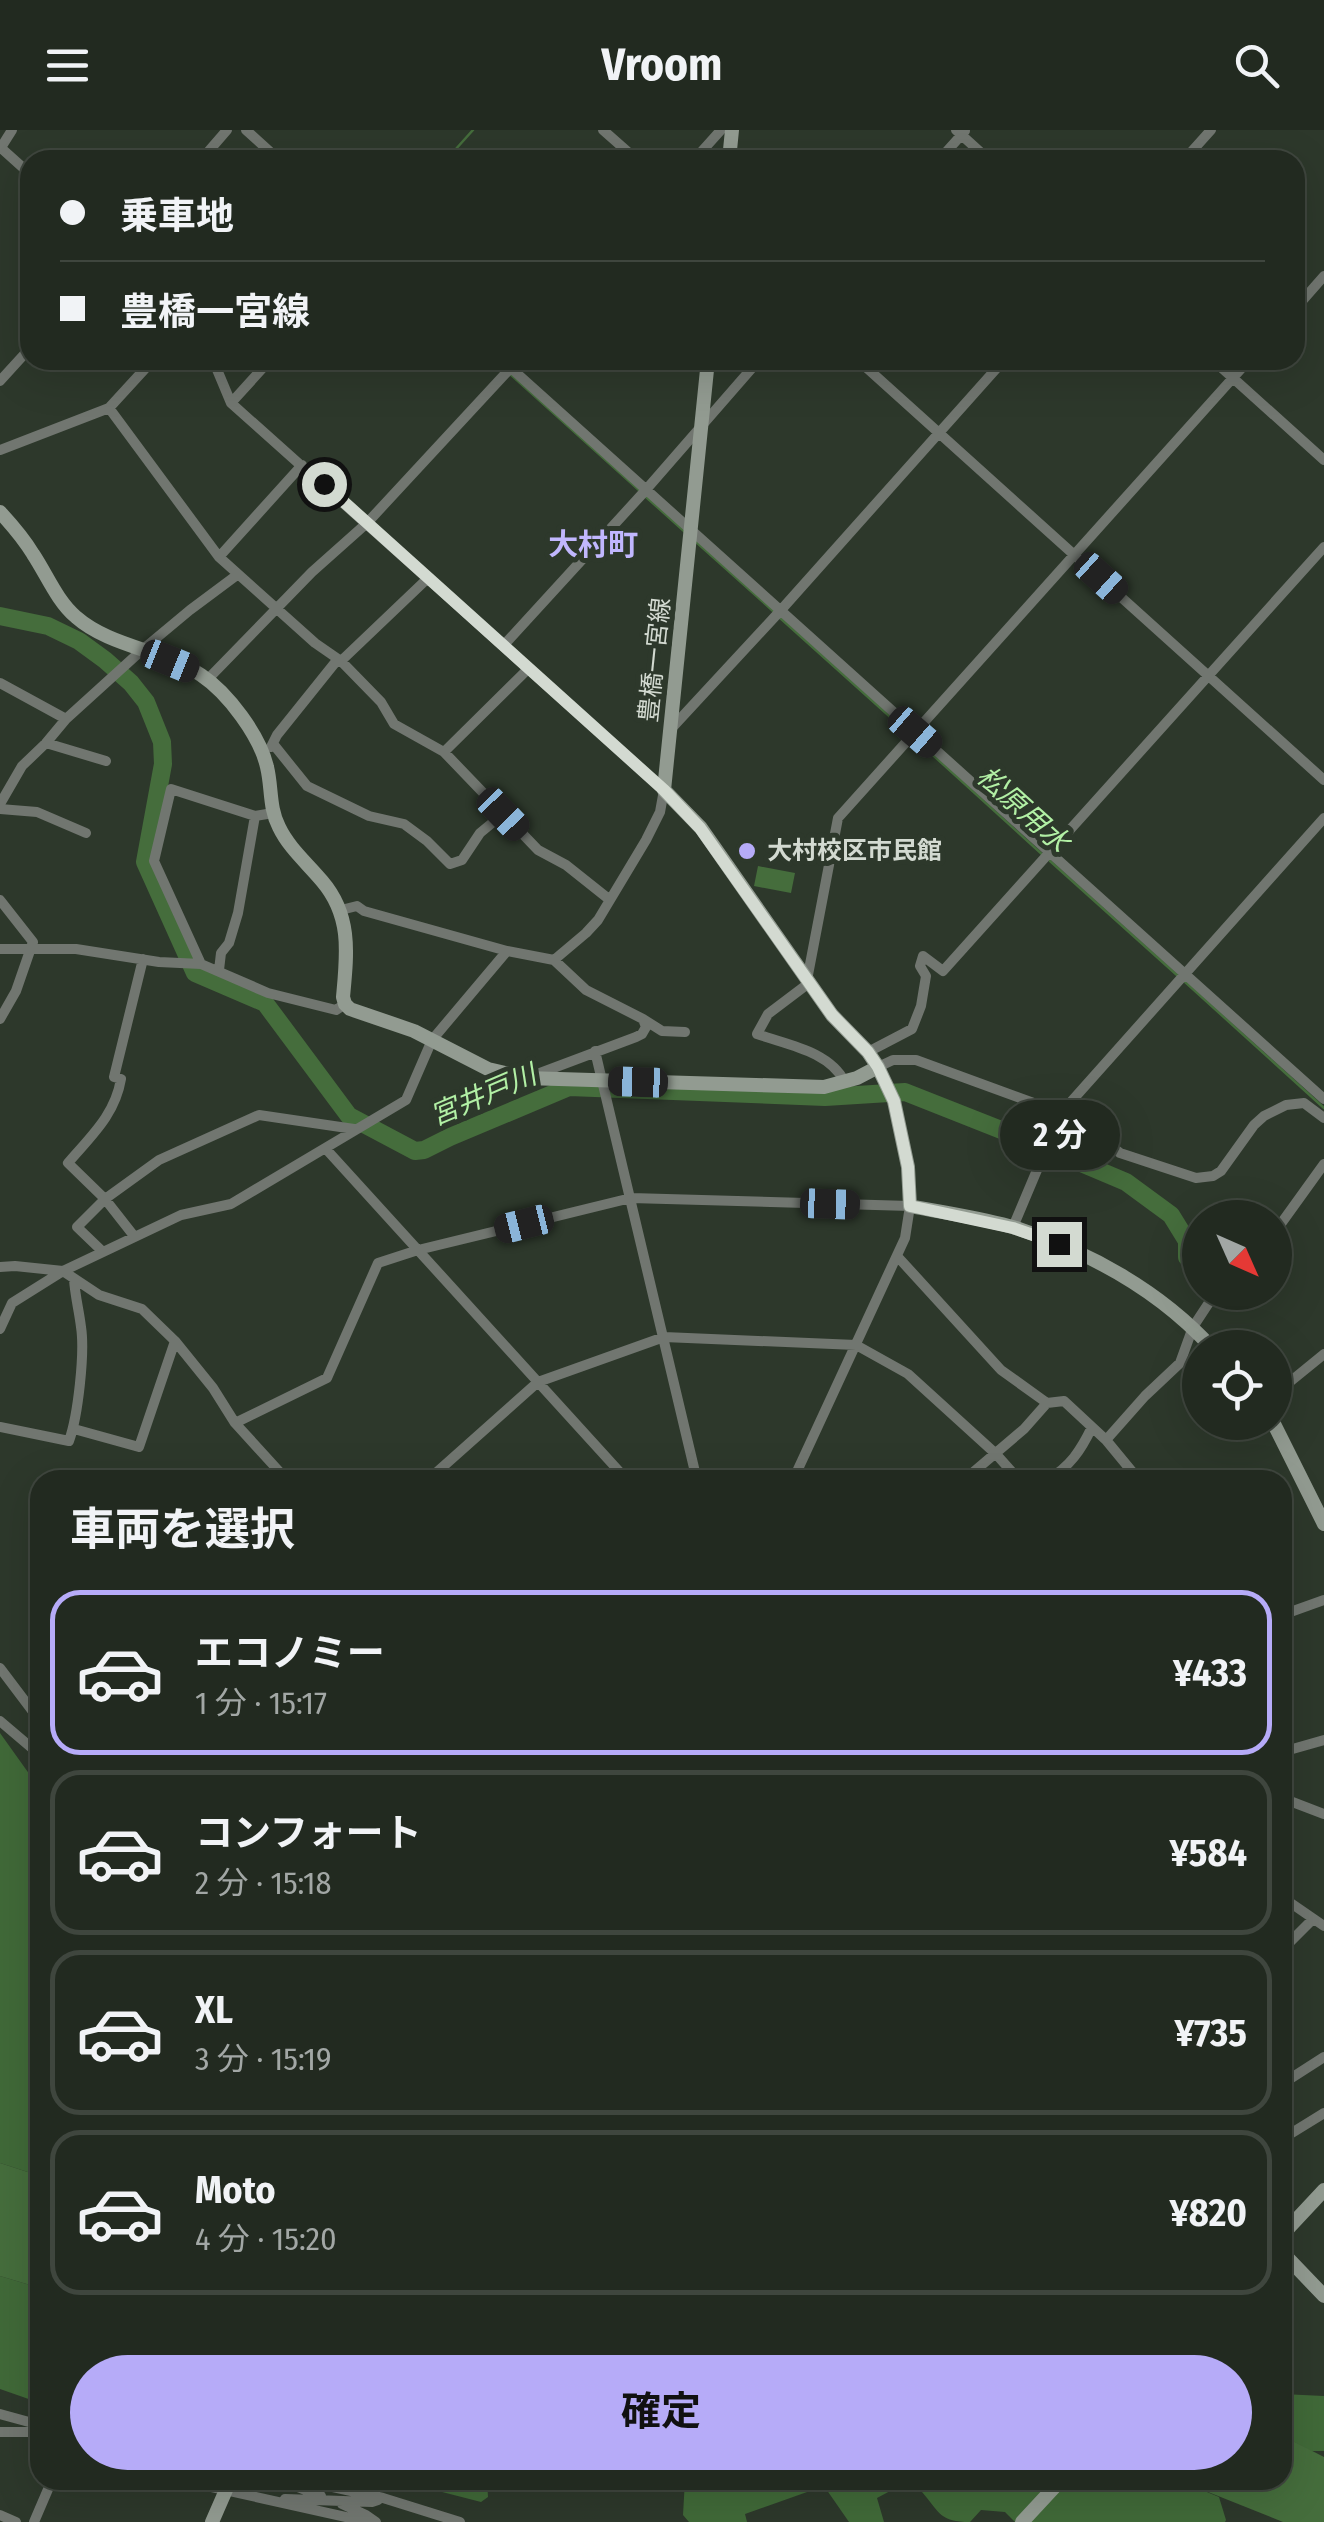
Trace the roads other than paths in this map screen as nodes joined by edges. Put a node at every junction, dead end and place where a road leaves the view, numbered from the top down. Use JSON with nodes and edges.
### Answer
{"nodes":[{"id":1,"x":12,"y":130,"type":"edge"},
{"id":2,"x":227,"y":130,"type":"edge"},
{"id":3,"x":246,"y":130,"type":"edge"},
{"id":4,"x":604,"y":130,"type":"edge"},
{"id":5,"x":721,"y":130,"type":"edge"},
{"id":6,"x":1211,"y":130,"type":"edge"},
{"id":7,"x":961,"y":132,"type":"edge"},
{"id":8,"x":1,"y":149,"type":"edge"},
{"id":9,"x":210,"y":150,"type":"edge"},
{"id":10,"x":269,"y":150,"type":"edge"},
{"id":11,"x":626,"y":150,"type":"edge"},
{"id":12,"x":703,"y":150,"type":"edge"},
{"id":13,"x":979,"y":150,"type":"edge"},
{"id":14,"x":1193,"y":150,"type":"edge"},
{"id":15,"x":20,"y":165,"type":"edge"},
{"id":16,"x":1324,"y":276,"type":"edge"},
{"id":17,"x":1305,"y":298,"type":"edge"},
{"id":18,"x":20,"y":359,"type":"edge"},
{"id":19,"x":144,"y":370,"type":"edge"},
{"id":20,"x":217,"y":370,"type":"edge"},
{"id":21,"x":261,"y":370,"type":"edge"},
{"id":22,"x":505,"y":370,"type":"edge"},
{"id":23,"x":513,"y":370,"type":"edge"},
{"id":24,"x":707,"y":370,"type":"edge"},
{"id":25,"x":750,"y":370,"type":"edge"},
{"id":26,"x":869,"y":370,"type":"edge"},
{"id":27,"x":995,"y":370,"type":"edge"},
{"id":28,"x":1224,"y":370,"type":"edge"},
{"id":29,"x":1240,"y":370,"type":"edge"},
{"id":30,"x":1233,"y":378,"type":"junction"},
{"id":31,"x":0,"y":382,"type":"edge"},
{"id":32,"x":231,"y":403,"type":"junction"},
{"id":33,"x":110,"y":408,"type":"junction"},
{"id":34,"x":701,"y":424,"type":"junction"},
{"id":35,"x":938,"y":432,"type":"junction"},
{"id":36,"x":0,"y":450,"type":"edge"},
{"id":37,"x":1324,"y":460,"type":"edge"},
{"id":38,"x":302,"y":465,"type":"junction"},
{"id":39,"x":644,"y":493,"type":"junction"},
{"id":40,"x":0,"y":512,"type":"edge"},
{"id":41,"x":367,"y":523,"type":"junction"},
{"id":42,"x":692,"y":530,"type":"junction"},
{"id":43,"x":1324,"y":546,"type":"edge"},
{"id":44,"x":1074,"y":554,"type":"junction"},
{"id":45,"x":219,"y":557,"type":"junction"},
{"id":46,"x":238,"y":575,"type":"junction"},
{"id":47,"x":427,"y":579,"type":"junction"},
{"id":48,"x":277,"y":610,"type":"junction"},
{"id":49,"x":778,"y":613,"type":"junction"},
{"id":50,"x":503,"y":646,"type":"junction"},
{"id":51,"x":142,"y":650,"type":"junction"},
{"id":52,"x":339,"y":660,"type":"junction"},
{"id":53,"x":528,"y":669,"type":"junction"},
{"id":54,"x":1209,"y":675,"type":"junction"},
{"id":55,"x":208,"y":680,"type":"junction"},
{"id":56,"x":0,"y":683,"type":"edge"},
{"id":57,"x":66,"y":718,"type":"junction"},
{"id":58,"x":669,"y":731,"type":"junction"},
{"id":59,"x":913,"y":735,"type":"junction"},
{"id":60,"x":46,"y":743,"type":"junction"},
{"id":61,"x":268,"y":750,"type":"junction"},
{"id":62,"x":444,"y":752,"type":"junction"},
{"id":63,"x":106,"y":761,"type":"dead end"},
{"id":64,"x":1324,"y":780,"type":"edge"},
{"id":65,"x":664,"y":790,"type":"junction"},
{"id":66,"x":0,"y":806,"type":"edge"},
{"id":67,"x":273,"y":812,"type":"junction"},
{"id":68,"x":503,"y":814,"type":"junction"},
{"id":69,"x":256,"y":816,"type":"junction"},
{"id":70,"x":1324,"y":818,"type":"edge"},
{"id":71,"x":86,"y":833,"type":"dead end"},
{"id":72,"x":1047,"y":855,"type":"junction"},
{"id":73,"x":0,"y":900,"type":"edge"},
{"id":74,"x":610,"y":900,"type":"junction"},
{"id":75,"x":341,"y":910,"type":"junction"},
{"id":76,"x":32,"y":948,"type":"junction"},
{"id":77,"x":0,"y":949,"type":"edge"},
{"id":78,"x":507,"y":951,"type":"junction"},
{"id":79,"x":143,"y":959,"type":"junction"},
{"id":80,"x":554,"y":960,"type":"junction"},
{"id":81,"x":199,"y":964,"type":"junction"},
{"id":82,"x":219,"y":970,"type":"junction"},
{"id":83,"x":1182,"y":976,"type":"junction"},
{"id":84,"x":808,"y":981,"type":"junction"},
{"id":85,"x":345,"y":1004,"type":"junction"},
{"id":86,"x":0,"y":1019,"type":"edge"},
{"id":87,"x":643,"y":1019,"type":"junction"},
{"id":88,"x":685,"y":1032,"type":"dead end"},
{"id":89,"x":432,"y":1040,"type":"junction"},
{"id":90,"x":596,"y":1052,"type":"junction"},
{"id":91,"x":868,"y":1052,"type":"junction"},
{"id":92,"x":878,"y":1067,"type":"junction"},
{"id":93,"x":526,"y":1078,"type":"junction"},
{"id":94,"x":845,"y":1082,"type":"junction"},
{"id":95,"x":605,"y":1087,"type":"junction"},
{"id":96,"x":1320,"y":1100,"type":"edge"},
{"id":97,"x":1061,"y":1113,"type":"junction"},
{"id":98,"x":1324,"y":1118,"type":"edge"},
{"id":99,"x":358,"y":1128,"type":"junction"},
{"id":100,"x":326,"y":1149,"type":"junction"},
{"id":101,"x":1324,"y":1164,"type":"edge"},
{"id":102,"x":631,"y":1198,"type":"junction"},
{"id":103,"x":105,"y":1200,"type":"junction"},
{"id":104,"x":910,"y":1206,"type":"junction"},
{"id":105,"x":1292,"y":1208,"type":"edge"},
{"id":106,"x":1013,"y":1228,"type":"junction"},
{"id":107,"x":134,"y":1236,"type":"junction"},
{"id":108,"x":418,"y":1250,"type":"junction"},
{"id":109,"x":102,"y":1251,"type":"junction"},
{"id":110,"x":897,"y":1256,"type":"junction"},
{"id":111,"x":0,"y":1267,"type":"edge"},
{"id":112,"x":63,"y":1271,"type":"junction"},
{"id":113,"x":74,"y":1278,"type":"junction"},
{"id":114,"x":1204,"y":1310,"type":"edge"},
{"id":115,"x":1193,"y":1327,"type":"junction"},
{"id":116,"x":0,"y":1328,"type":"edge"},
{"id":117,"x":1196,"y":1330,"type":"edge"},
{"id":118,"x":664,"y":1337,"type":"junction"},
{"id":119,"x":175,"y":1341,"type":"junction"},
{"id":120,"x":856,"y":1345,"type":"junction"},
{"id":121,"x":1324,"y":1354,"type":"edge"},
{"id":122,"x":1292,"y":1380,"type":"edge"},
{"id":123,"x":538,"y":1382,"type":"junction"},
{"id":124,"x":1046,"y":1403,"type":"junction"},
{"id":125,"x":235,"y":1423,"type":"junction"},
{"id":126,"x":1092,"y":1427,"type":"junction"},
{"id":127,"x":0,"y":1428,"type":"edge"},
{"id":128,"x":74,"y":1429,"type":"junction"},
{"id":129,"x":1106,"y":1440,"type":"junction"},
{"id":130,"x":1282,"y":1440,"type":"edge"},
{"id":131,"x":996,"y":1454,"type":"junction"},
{"id":132,"x":278,"y":1470,"type":"edge"},
{"id":133,"x":439,"y":1470,"type":"edge"},
{"id":134,"x":618,"y":1470,"type":"edge"},
{"id":135,"x":689,"y":1470,"type":"edge"},
{"id":136,"x":798,"y":1470,"type":"edge"},
{"id":137,"x":976,"y":1470,"type":"edge"},
{"id":138,"x":1010,"y":1470,"type":"edge"},
{"id":139,"x":1063,"y":1470,"type":"edge"},
{"id":140,"x":1131,"y":1470,"type":"edge"},
{"id":141,"x":1324,"y":1524,"type":"edge"},
{"id":142,"x":1324,"y":1600,"type":"edge"},
{"id":143,"x":1292,"y":1612,"type":"edge"},
{"id":144,"x":0,"y":1668,"type":"edge"},
{"id":145,"x":30,"y":1708,"type":"edge"},
{"id":146,"x":0,"y":1721,"type":"edge"},
{"id":147,"x":1324,"y":1740,"type":"edge"},
{"id":148,"x":30,"y":1747,"type":"edge"},
{"id":149,"x":1292,"y":1749,"type":"edge"},
{"id":150,"x":1292,"y":1802,"type":"edge"},
{"id":151,"x":1324,"y":1814,"type":"edge"},
{"id":152,"x":1292,"y":1904,"type":"edge"},
{"id":153,"x":1312,"y":1920,"type":"junction"},
{"id":154,"x":1324,"y":1926,"type":"edge"},
{"id":155,"x":1292,"y":1940,"type":"edge"},
{"id":156,"x":1324,"y":2057,"type":"edge"},
{"id":157,"x":1292,"y":2078,"type":"edge"},
{"id":158,"x":1324,"y":2112,"type":"edge"},
{"id":159,"x":1292,"y":2133,"type":"edge"},
{"id":160,"x":1324,"y":2190,"type":"edge"},
{"id":161,"x":1292,"y":2224,"type":"edge"},
{"id":162,"x":1292,"y":2262,"type":"edge"},
{"id":163,"x":1324,"y":2296,"type":"edge"},
{"id":164,"x":0,"y":2414,"type":"edge"},
{"id":165,"x":30,"y":2424,"type":"edge"},
{"id":166,"x":30,"y":2429,"type":"edge"},
{"id":167,"x":0,"y":2432,"type":"edge"},
{"id":168,"x":48,"y":2490,"type":"edge"},
{"id":169,"x":226,"y":2490,"type":"joint"},
{"id":170,"x":306,"y":2490,"type":"edge"},
{"id":171,"x":347,"y":2490,"type":"edge"},
{"id":172,"x":1051,"y":2490,"type":"edge"},
{"id":173,"x":256,"y":2497,"type":"junction"},
{"id":174,"x":383,"y":2498,"type":"junction"},
{"id":175,"x":335,"y":2501,"type":"junction"},
{"id":176,"x":0,"y":2515,"type":"edge"},
{"id":177,"x":16,"y":2522,"type":"edge"},
{"id":178,"x":34,"y":2522,"type":"edge"},
{"id":179,"x":212,"y":2522,"type":"edge"},
{"id":180,"x":368,"y":2522,"type":"edge"},
{"id":181,"x":376,"y":2522,"type":"edge"},
{"id":182,"x":460,"y":2522,"type":"edge"},
{"id":183,"x":1022,"y":2522,"type":"edge"}],
"edges":[{"from":1,"to":8,"type":"street"},
{"from":2,"to":9,"type":"street"},
{"from":3,"to":10,"type":"street"},
{"from":4,"to":11,"type":"street"},
{"from":5,"to":12,"type":"street"},
{"from":6,"to":14,"type":"street"},
{"from":7,"to":13,"type":"street"},
{"from":8,"to":15,"type":"street"},
{"from":16,"to":17,"type":"street"},
{"from":18,"to":31,"type":"street"},
{"from":19,"to":33,"type":"street"},
{"from":20,"to":32,"type":"street"},
{"from":21,"to":32,"type":"street"},
{"from":22,"to":41,"type":"street"},
{"from":23,"to":39,"type":"street"},
{"from":24,"to":34,"type":"main road","name":"豊橋一宮線"},
{"from":25,"to":34,"type":"street"},
{"from":26,"to":35,"type":"street"},
{"from":27,"to":35,"type":"street"},
{"from":28,"to":30,"type":"street"},
{"from":29,"to":30,"type":"street"},
{"from":30,"to":37,"type":"street"},
{"from":30,"to":44,"type":"street"},
{"from":32,"to":38,"type":"street"},
{"from":33,"to":36,"type":"street"},
{"from":33,"to":45,"type":"street"},
{"from":34,"to":39,"type":"street"},
{"from":34,"to":42,"type":"main road","name":"豊橋一宮線"},
{"from":35,"to":44,"type":"street"},
{"from":35,"to":49,"type":"street"},
{"from":38,"to":41,"type":"street"},
{"from":38,"to":45,"type":"street"},
{"from":39,"to":42,"type":"street"},
{"from":39,"to":50,"type":"street"},
{"from":40,"to":51,"type":"main road"},
{"from":41,"to":47,"type":"street"},
{"from":41,"to":48,"type":"street"},
{"from":42,"to":49,"type":"street"},
{"from":42,"to":58,"type":"main road","name":"豊橋一宮線"},
{"from":43,"to":54,"type":"street"},
{"from":44,"to":54,"type":"street"},
{"from":44,"to":59,"type":"street"},
{"from":45,"to":46,"type":"street"},
{"from":46,"to":48,"type":"street"},
{"from":46,"to":51,"type":"street"},
{"from":47,"to":50,"type":"street"},
{"from":47,"to":52,"type":"street"},
{"from":48,"to":52,"type":"street"},
{"from":48,"to":55,"type":"street"},
{"from":49,"to":58,"type":"street"},
{"from":49,"to":59,"type":"street"},
{"from":50,"to":53,"type":"street"},
{"from":51,"to":55,"type":"main road"},
{"from":51,"to":57,"type":"street"},
{"from":52,"to":61,"type":"street"},
{"from":52,"to":62,"type":"street"},
{"from":53,"to":62,"type":"street"},
{"from":53,"to":65,"type":"street"},
{"from":54,"to":64,"type":"street"},
{"from":54,"to":72,"type":"street"},
{"from":55,"to":61,"type":"main road"},
{"from":56,"to":57,"type":"street"},
{"from":57,"to":60,"type":"street"},
{"from":58,"to":65,"type":"main road","name":"豊橋一宮線"},
{"from":59,"to":72,"type":"street"},
{"from":59,"to":84,"type":"street"},
{"from":60,"to":63,"type":"street"},
{"from":60,"to":66,"type":"street"},
{"from":61,"to":67,"type":"main road"},
{"from":61,"to":68,"type":"street"},
{"from":62,"to":68,"type":"street"},
{"from":65,"to":74,"type":"street"},
{"from":65,"to":84,"type":"main road"},
{"from":66,"to":71,"type":"street"},
{"from":67,"to":69,"type":"street"},
{"from":67,"to":75,"type":"main road"},
{"from":68,"to":74,"type":"street"},
{"from":69,"to":81,"type":"street"},
{"from":69,"to":82,"type":"street"},
{"from":70,"to":83,"type":"street"},
{"from":72,"to":83,"type":"street"},
{"from":72,"to":91,"type":"street"},
{"from":73,"to":76,"type":"street"},
{"from":74,"to":80,"type":"street"},
{"from":75,"to":78,"type":"street"},
{"from":75,"to":85,"type":"main road"},
{"from":76,"to":77,"type":"street"},
{"from":76,"to":79,"type":"street"},
{"from":76,"to":86,"type":"street"},
{"from":78,"to":80,"type":"street"},
{"from":78,"to":89,"type":"street"},
{"from":79,"to":81,"type":"street"},
{"from":79,"to":103,"type":"street"},
{"from":80,"to":87,"type":"street"},
{"from":81,"to":82,"type":"street"},
{"from":82,"to":85,"type":"street"},
{"from":83,"to":96,"type":"street"},
{"from":83,"to":97,"type":"street"},
{"from":84,"to":91,"type":"main road"},
{"from":84,"to":94,"type":"street"},
{"from":85,"to":89,"type":"main road"},
{"from":87,"to":88,"type":"street"},
{"from":87,"to":90,"type":"street"},
{"from":89,"to":93,"type":"main road"},
{"from":89,"to":99,"type":"street"},
{"from":90,"to":93,"type":"street"},
{"from":90,"to":95,"type":"street"},
{"from":91,"to":92,"type":"main road"},
{"from":92,"to":94,"type":"main road"},
{"from":92,"to":97,"type":"street"},
{"from":92,"to":104,"type":"main road"},
{"from":93,"to":95,"type":"main road"},
{"from":94,"to":95,"type":"main road"},
{"from":95,"to":102,"type":"street"},
{"from":96,"to":97,"type":"street"},
{"from":96,"to":98,"type":"street"},
{"from":97,"to":106,"type":"street"},
{"from":99,"to":100,"type":"street"},
{"from":99,"to":103,"type":"street"},
{"from":100,"to":107,"type":"street"},
{"from":100,"to":108,"type":"street"},
{"from":101,"to":105,"type":"street"},
{"from":102,"to":104,"type":"street"},
{"from":102,"to":108,"type":"street"},
{"from":102,"to":118,"type":"street"},
{"from":103,"to":107,"type":"street"},
{"from":103,"to":109,"type":"street"},
{"from":104,"to":106,"type":"main road"},
{"from":104,"to":110,"type":"street"},
{"from":106,"to":115,"type":"main road"},
{"from":107,"to":109,"type":"street"},
{"from":108,"to":123,"type":"street"},
{"from":108,"to":125,"type":"street"},
{"from":109,"to":112,"type":"street"},
{"from":110,"to":120,"type":"street"},
{"from":110,"to":124,"type":"street"},
{"from":111,"to":112,"type":"street"},
{"from":112,"to":113,"type":"street"},
{"from":112,"to":116,"type":"street"},
{"from":113,"to":119,"type":"street"},
{"from":113,"to":128,"type":"street"},
{"from":114,"to":115,"type":"street"},
{"from":115,"to":117,"type":"main road"},
{"from":115,"to":129,"type":"street"},
{"from":118,"to":120,"type":"street"},
{"from":118,"to":123,"type":"street"},
{"from":118,"to":135,"type":"street"},
{"from":119,"to":125,"type":"street"},
{"from":119,"to":128,"type":"street"},
{"from":120,"to":131,"type":"street"},
{"from":120,"to":136,"type":"street"},
{"from":121,"to":122,"type":"street"},
{"from":123,"to":133,"type":"street"},
{"from":123,"to":134,"type":"street"},
{"from":124,"to":126,"type":"street"},
{"from":124,"to":131,"type":"street"},
{"from":125,"to":132,"type":"street"},
{"from":126,"to":129,"type":"street"},
{"from":126,"to":139,"type":"street"},
{"from":127,"to":128,"type":"street"},
{"from":129,"to":140,"type":"street"},
{"from":130,"to":141,"type":"main road"},
{"from":131,"to":137,"type":"street"},
{"from":131,"to":138,"type":"street"},
{"from":142,"to":143,"type":"street"},
{"from":144,"to":145,"type":"street"},
{"from":146,"to":148,"type":"street"},
{"from":147,"to":149,"type":"street"},
{"from":150,"to":151,"type":"street"},
{"from":152,"to":153,"type":"street"},
{"from":153,"to":154,"type":"street"},
{"from":153,"to":155,"type":"street"},
{"from":156,"to":157,"type":"street"},
{"from":158,"to":159,"type":"street"},
{"from":160,"to":161,"type":"main road"},
{"from":162,"to":163,"type":"main road"},
{"from":164,"to":165,"type":"street"},
{"from":166,"to":167,"type":"street"},
{"from":168,"to":178,"type":"street"},
{"from":169,"to":173,"type":"street"},
{"from":169,"to":179,"type":"main road"},
{"from":170,"to":175,"type":"street"},
{"from":171,"to":174,"type":"street"},
{"from":172,"to":183,"type":"main road"},
{"from":173,"to":175,"type":"street"},
{"from":173,"to":180,"type":"street"},
{"from":174,"to":175,"type":"street"},
{"from":174,"to":182,"type":"street"},
{"from":175,"to":181,"type":"street"},
{"from":176,"to":177,"type":"street"}]}
